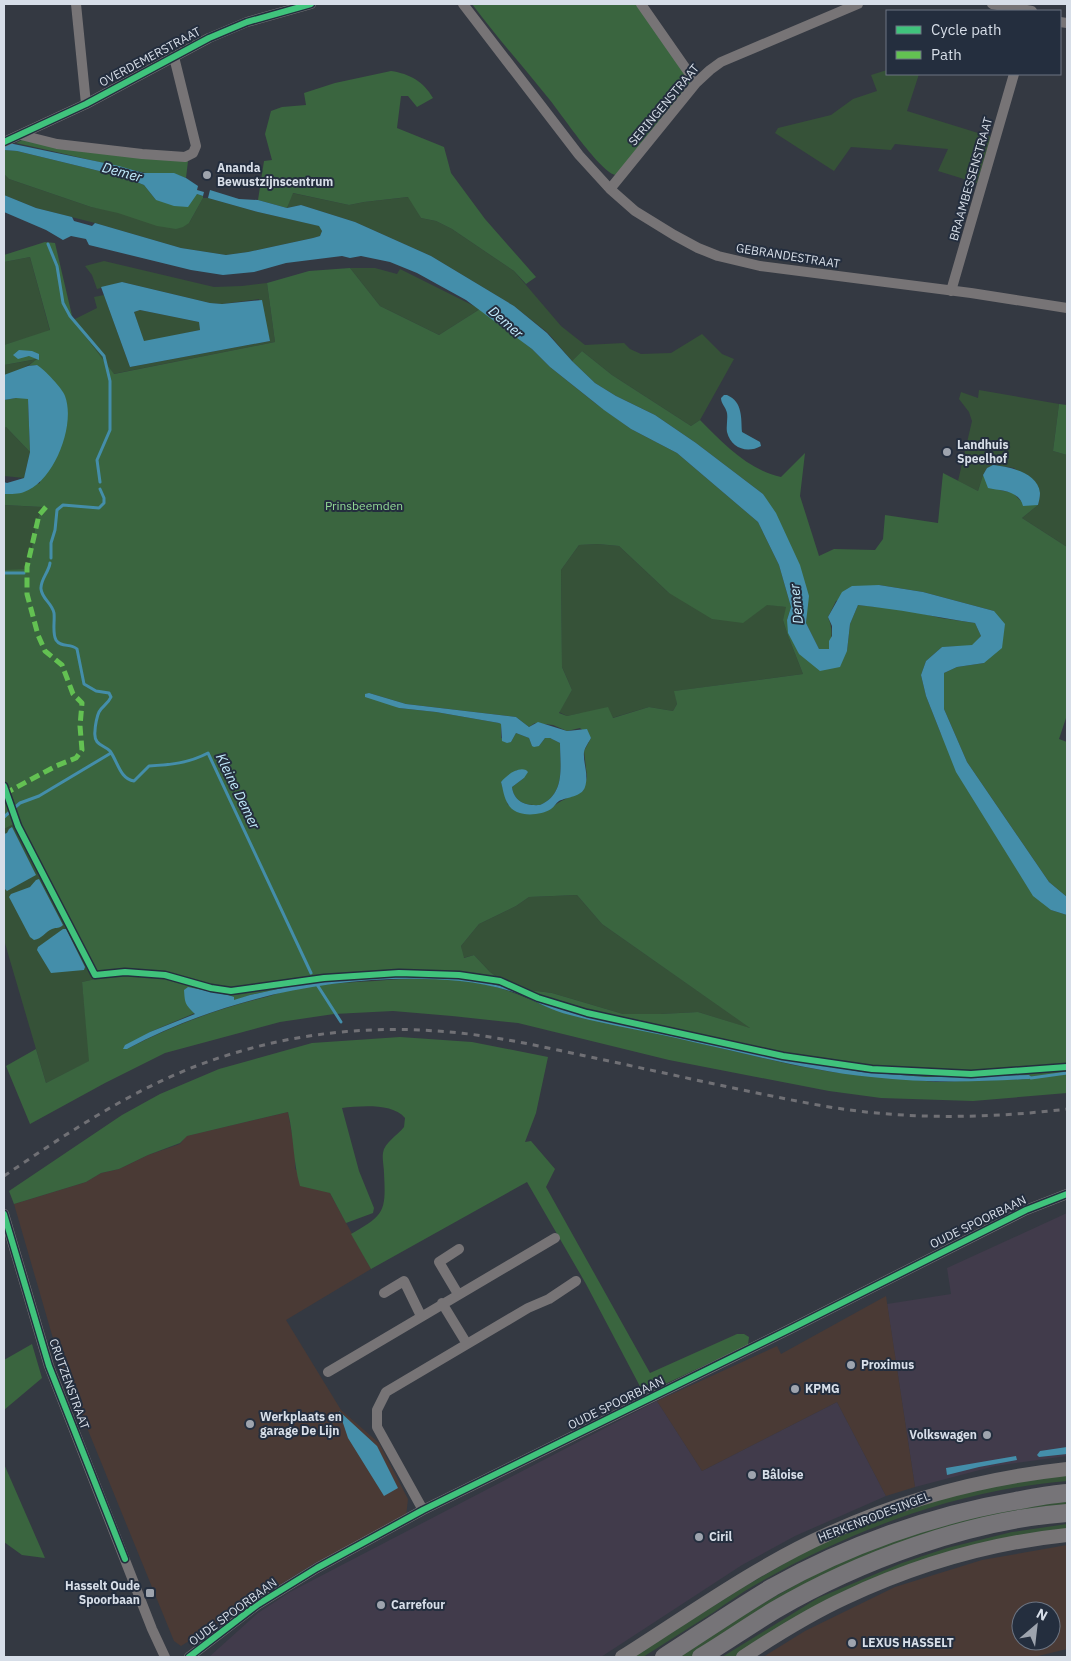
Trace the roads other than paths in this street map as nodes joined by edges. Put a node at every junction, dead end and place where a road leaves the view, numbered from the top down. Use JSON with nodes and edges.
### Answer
{"nodes":[{"id":1,"x":76,"y":4,"type":"edge"},
{"id":2,"x":311,"y":4,"type":"edge"},
{"id":3,"x":463,"y":4,"type":"edge"},
{"id":4,"x":641,"y":4,"type":"edge"},
{"id":5,"x":858,"y":4,"type":"edge"},
{"id":6,"x":992,"y":4,"type":"edge"},
{"id":7,"x":1026,"y":10,"type":"edge"},
{"id":8,"x":174,"y":57,"type":"junction"},
{"id":9,"x":1014,"y":75,"type":"edge"},
{"id":10,"x":696,"y":83,"type":"junction"},
{"id":11,"x":86,"y":104,"type":"junction"},
{"id":12,"x":21,"y":135,"type":"junction"},
{"id":13,"x":4,"y":142,"type":"edge"},
{"id":14,"x":610,"y":189,"type":"junction"},
{"id":15,"x":950,"y":291,"type":"junction"},
{"id":16,"x":1067,"y":308,"type":"edge"},
{"id":17,"x":1067,"y":1194,"type":"edge"},
{"id":18,"x":4,"y":1214,"type":"edge"},
{"id":19,"x":555,"y":1238,"type":"dead end"},
{"id":20,"x":459,"y":1249,"type":"dead end"},
{"id":21,"x":576,"y":1281,"type":"dead end"},
{"id":22,"x":384,"y":1293,"type":"dead end"},
{"id":23,"x":458,"y":1294,"type":"junction"},
{"id":24,"x":442,"y":1303,"type":"junction"},
{"id":25,"x":422,"y":1316,"type":"junction"},
{"id":26,"x":467,"y":1344,"type":"junction"},
{"id":27,"x":328,"y":1372,"type":"dead end"},
{"id":28,"x":1067,"y":1469,"type":"edge"},
{"id":29,"x":1067,"y":1493,"type":"edge"},
{"id":30,"x":423,"y":1510,"type":"junction"},
{"id":31,"x":1067,"y":1513,"type":"edge"},
{"id":32,"x":1067,"y":1535,"type":"edge"},
{"id":33,"x":747,"y":1656,"type":"edge"},
{"id":34,"x":166,"y":1657,"type":"edge"},
{"id":35,"x":189,"y":1657,"type":"edge"},
{"id":36,"x":622,"y":1657,"type":"edge"},
{"id":37,"x":664,"y":1657,"type":"edge"},
{"id":38,"x":701,"y":1657,"type":"edge"}],
"edges":[{"from":1,"to":11,"type":"street"},
{"from":2,"to":8,"type":"street","name":"OVERDEMERSTRAAT"},
{"from":3,"to":14,"type":"street","name":"GEBRANDESTRAAT"},
{"from":4,"to":10,"type":"street"},
{"from":5,"to":10,"type":"street","name":"SERINGENSTRAAT"},
{"from":6,"to":7,"type":"street"},
{"from":8,"to":11,"type":"street","name":"OVERDEMERSTRAAT"},
{"from":8,"to":12,"type":"street","name":"OVERDEMERSTRAAT"},
{"from":9,"to":15,"type":"street","name":"BRAAMBESSENSTRAAT"},
{"from":10,"to":14,"type":"street","name":"SERINGENSTRAAT"},
{"from":11,"to":12,"type":"street","name":"OVERDEMERSTRAAT"},
{"from":12,"to":13,"type":"street","name":"OVERDEMERSTRAAT"},
{"from":14,"to":15,"type":"street","name":"GEBRANDESTRAAT"},
{"from":15,"to":16,"type":"street","name":"GEBRANDESTRAAT"},
{"from":17,"to":30,"type":"street","name":"OUDE SPOORBAAN"},
{"from":18,"to":34,"type":"street","name":"CRUTZENSTRAAT"},
{"from":19,"to":23,"type":"street"},
{"from":20,"to":23,"type":"street"},
{"from":21,"to":26,"type":"street"},
{"from":22,"to":25,"type":"street"},
{"from":23,"to":24,"type":"street"},
{"from":24,"to":25,"type":"street"},
{"from":24,"to":26,"type":"street"},
{"from":25,"to":27,"type":"street"},
{"from":26,"to":30,"type":"street"},
{"from":28,"to":36,"type":"street","name":"HERKENRODESINGEL"},
{"from":29,"to":37,"type":"highway","name":"HERKENRODESINGEL"},
{"from":30,"to":35,"type":"street","name":"OUDE SPOORBAAN"},
{"from":31,"to":38,"type":"highway"},
{"from":32,"to":33,"type":"street"}]}
